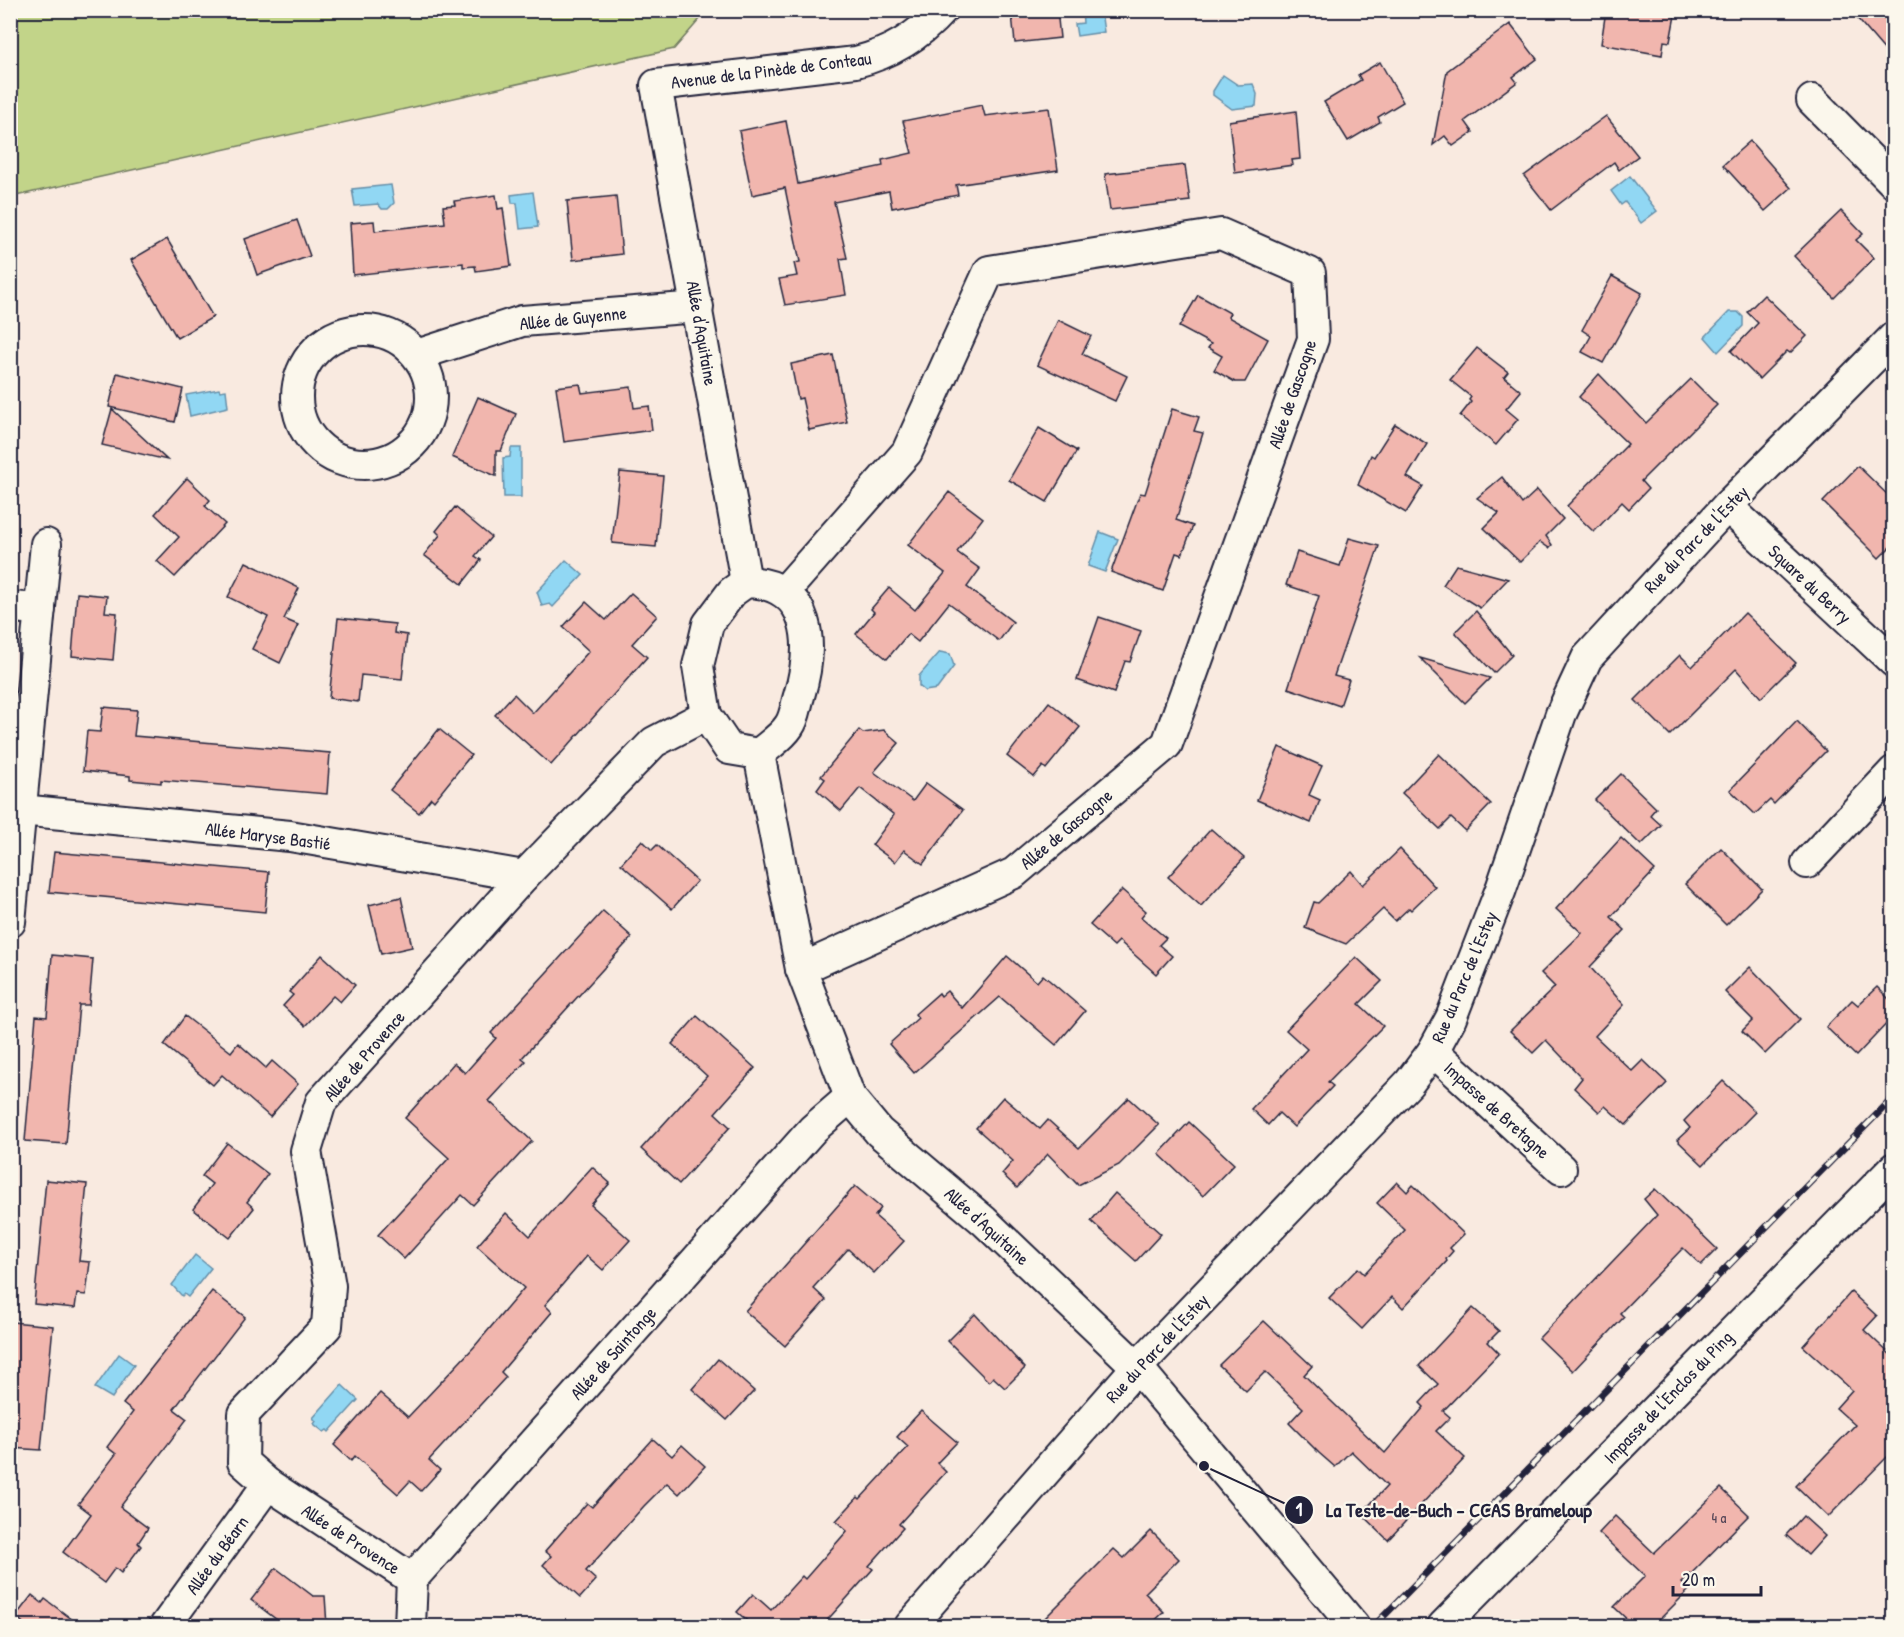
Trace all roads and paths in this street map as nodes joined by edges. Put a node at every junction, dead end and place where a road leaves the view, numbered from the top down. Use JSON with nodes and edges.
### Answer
{"nodes":[{"id":1,"x":942,"y":10,"type":"edge"},
{"id":2,"x":656,"y":85,"type":"joint"},
{"id":3,"x":1812,"y":100,"type":"dead end"},
{"id":4,"x":1893,"y":183,"type":"edge"},
{"id":5,"x":698,"y":307,"type":"junction"},
{"id":6,"x":1893,"y":337,"type":"edge"},
{"id":7,"x":417,"y":355,"type":"junction"},
{"id":8,"x":1727,"y":506,"type":"junction"},
{"id":9,"x":46,"y":544,"type":"dead end"},
{"id":10,"x":746,"y":582,"type":"junction"},
{"id":11,"x":784,"y":592,"type":"junction"},
{"id":12,"x":10,"y":608,"type":"edge"},
{"id":13,"x":40,"y":609,"type":"junction"},
{"id":14,"x":1893,"y":662,"type":"edge"},
{"id":15,"x":706,"y":715,"type":"junction"},
{"id":16,"x":759,"y":754,"type":"junction"},
{"id":17,"x":1893,"y":771,"type":"edge"},
{"id":18,"x":16,"y":810,"type":"edge"},
{"id":19,"x":1807,"y":863,"type":"dead end"},
{"id":20,"x":524,"y":876,"type":"junction"},
{"id":21,"x":10,"y":922,"type":"edge"},
{"id":22,"x":801,"y":969,"type":"junction"},
{"id":23,"x":1433,"y":1052,"type":"junction"},
{"id":24,"x":850,"y":1097,"type":"junction"},
{"id":25,"x":1893,"y":1168,"type":"edge"},
{"id":26,"x":1561,"y":1169,"type":"dead end"},
{"id":27,"x":1137,"y":1367,"type":"junction"},
{"id":28,"x":268,"y":1484,"type":"junction"},
{"id":29,"x":412,"y":1579,"type":"junction"},
{"id":30,"x":1345,"y":1623,"type":"edge"},
{"id":31,"x":165,"y":1626,"type":"edge"},
{"id":32,"x":410,"y":1626,"type":"edge"},
{"id":33,"x":910,"y":1626,"type":"edge"},
{"id":34,"x":1443,"y":1626,"type":"edge"}],
"edges":[{"from":1,"to":2,"type":"street","name":"Avenue de la Pinède de Conteau"},
{"from":2,"to":5,"type":"street","name":"Allée d'Aquitaine"},
{"from":3,"to":4,"type":"street"},
{"from":5,"to":7,"type":"street","name":"Allée de Guyenne"},
{"from":5,"to":10,"type":"street","name":"Allée d'Aquitaine"},
{"from":6,"to":8,"type":"street","name":"Rue du Parc de l'Estey"},
{"from":7,"to":7,"type":"street"},
{"from":8,"to":14,"type":"street","name":"Square du Berry"},
{"from":8,"to":23,"type":"street","name":"Rue du Parc de l'Estey"},
{"from":9,"to":13,"type":"street"},
{"from":10,"to":11,"type":"street"},
{"from":10,"to":15,"type":"street"},
{"from":11,"to":16,"type":"street"},
{"from":11,"to":22,"type":"street","name":"Allée de Gascogne"},
{"from":12,"to":13,"type":"street"},
{"from":13,"to":18,"type":"street"},
{"from":15,"to":16,"type":"street"},
{"from":15,"to":20,"type":"street","name":"Allée de Provence"},
{"from":16,"to":22,"type":"street","name":"Allée d'Aquitaine"},
{"from":17,"to":19,"type":"street"},
{"from":18,"to":20,"type":"street","name":"Allée Maryse Bastié"},
{"from":18,"to":21,"type":"street"},
{"from":20,"to":28,"type":"street","name":"Allée de Provence"},
{"from":22,"to":24,"type":"street","name":"Allée d'Aquitaine"},
{"from":23,"to":26,"type":"street","name":"Impasse de Bretagne"},
{"from":23,"to":27,"type":"street","name":"Rue du Parc de l'Estey"},
{"from":24,"to":27,"type":"street","name":"Allée d'Aquitaine"},
{"from":24,"to":29,"type":"street","name":"Allée de Saintonge"},
{"from":25,"to":34,"type":"street","name":"Impasse de l'Enclos du Ping"},
{"from":27,"to":30,"type":"street","name":"Allée d'Aquitaine"},
{"from":27,"to":33,"type":"street","name":"Rue du Parc de l'Estey"},
{"from":28,"to":29,"type":"street","name":"Allée de Provence"},
{"from":28,"to":31,"type":"street","name":"Allée du Béarn"},
{"from":29,"to":32,"type":"street"}]}
